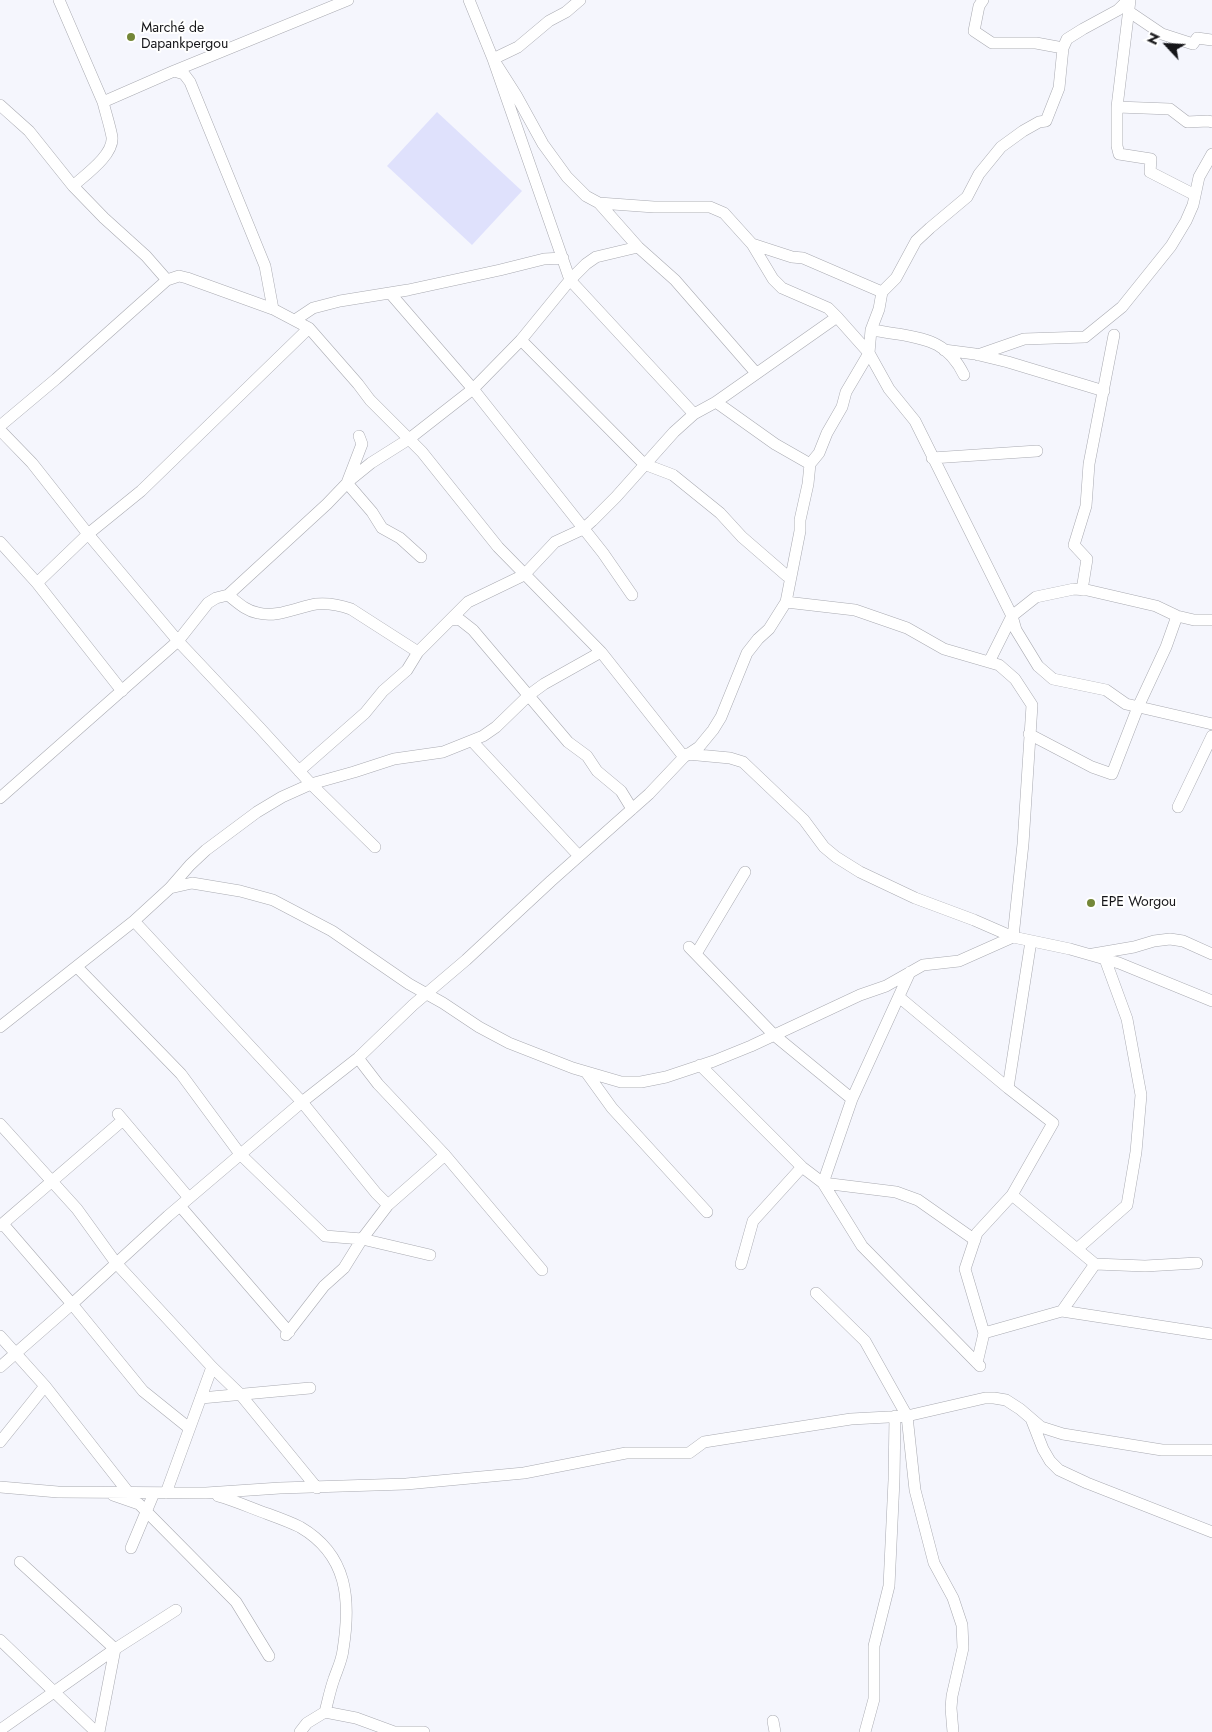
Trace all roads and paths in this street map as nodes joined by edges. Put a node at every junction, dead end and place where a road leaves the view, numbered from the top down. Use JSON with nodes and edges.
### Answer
{"nodes":[{"id":1,"x":59,"y":0,"type":"edge"},
{"id":2,"x":348,"y":0,"type":"edge"},
{"id":3,"x":469,"y":0,"type":"edge"},
{"id":4,"x":580,"y":0,"type":"edge"},
{"id":5,"x":983,"y":0,"type":"edge"},
{"id":6,"x":1129,"y":4,"type":"edge"},
{"id":7,"x":1212,"y":40,"type":"edge"},
{"id":8,"x":1063,"y":48,"type":"junction"},
{"id":9,"x":493,"y":59,"type":"junction"},
{"id":10,"x":174,"y":71,"type":"junction"},
{"id":11,"x":103,"y":102,"type":"junction"},
{"id":12,"x":0,"y":105,"type":"edge"},
{"id":13,"x":1116,"y":107,"type":"junction"},
{"id":14,"x":1212,"y":122,"type":"edge"},
{"id":15,"x":1212,"y":154,"type":"edge"},
{"id":16,"x":73,"y":186,"type":"junction"},
{"id":17,"x":1195,"y":195,"type":"junction"},
{"id":18,"x":598,"y":203,"type":"junction"},
{"id":19,"x":752,"y":244,"type":"junction"},
{"id":20,"x":638,"y":247,"type":"junction"},
{"id":21,"x":563,"y":258,"type":"junction"},
{"id":22,"x":166,"y":280,"type":"junction"},
{"id":23,"x":570,"y":280,"type":"junction"},
{"id":24,"x":882,"y":292,"type":"junction"},
{"id":25,"x":390,"y":293,"type":"junction"},
{"id":26,"x":273,"y":309,"type":"junction"},
{"id":27,"x":837,"y":317,"type":"junction"},
{"id":28,"x":295,"y":320,"type":"junction"},
{"id":29,"x":309,"y":328,"type":"junction"},
{"id":30,"x":871,"y":330,"type":"junction"},
{"id":31,"x":1114,"y":335,"type":"dead end"},
{"id":32,"x":521,"y":340,"type":"junction"},
{"id":33,"x":944,"y":350,"type":"junction"},
{"id":34,"x":869,"y":353,"type":"junction"},
{"id":35,"x":978,"y":355,"type":"junction"},
{"id":36,"x":756,"y":373,"type":"junction"},
{"id":37,"x":964,"y":375,"type":"dead end"},
{"id":38,"x":473,"y":389,"type":"junction"},
{"id":39,"x":1104,"y":391,"type":"junction"},
{"id":40,"x":716,"y":402,"type":"junction"},
{"id":41,"x":694,"y":414,"type":"junction"},
{"id":42,"x":0,"y":426,"type":"edge"},
{"id":43,"x":0,"y":430,"type":"edge"},
{"id":44,"x":359,"y":436,"type":"dead end"},
{"id":45,"x":409,"y":439,"type":"junction"},
{"id":46,"x":1037,"y":452,"type":"dead end"},
{"id":47,"x":932,"y":458,"type":"junction"},
{"id":48,"x":644,"y":464,"type":"junction"},
{"id":49,"x":810,"y":464,"type":"junction"},
{"id":50,"x":347,"y":483,"type":"junction"},
{"id":51,"x":583,"y":529,"type":"junction"},
{"id":52,"x":88,"y":534,"type":"junction"},
{"id":53,"x":0,"y":542,"type":"edge"},
{"id":54,"x":421,"y":557,"type":"dead end"},
{"id":55,"x":524,"y":575,"type":"junction"},
{"id":56,"x":790,"y":577,"type":"junction"},
{"id":57,"x":37,"y":583,"type":"junction"},
{"id":58,"x":1082,"y":590,"type":"junction"},
{"id":59,"x":228,"y":595,"type":"junction"},
{"id":60,"x":632,"y":595,"type":"dead end"},
{"id":61,"x":786,"y":602,"type":"junction"},
{"id":62,"x":1012,"y":616,"type":"junction"},
{"id":63,"x":1177,"y":616,"type":"junction"},
{"id":64,"x":451,"y":620,"type":"junction"},
{"id":65,"x":1212,"y":620,"type":"edge"},
{"id":66,"x":178,"y":641,"type":"junction"},
{"id":67,"x":418,"y":652,"type":"junction"},
{"id":68,"x":601,"y":652,"type":"junction"},
{"id":69,"x":989,"y":662,"type":"junction"},
{"id":70,"x":122,"y":691,"type":"junction"},
{"id":71,"x":529,"y":695,"type":"junction"},
{"id":72,"x":1138,"y":707,"type":"junction"},
{"id":73,"x":1212,"y":724,"type":"edge"},
{"id":74,"x":1029,"y":734,"type":"junction"},
{"id":75,"x":1212,"y":736,"type":"edge"},
{"id":76,"x":472,"y":741,"type":"junction"},
{"id":77,"x":686,"y":755,"type":"junction"},
{"id":78,"x":299,"y":771,"type":"junction"},
{"id":79,"x":310,"y":784,"type":"junction"},
{"id":80,"x":0,"y":798,"type":"edge"},
{"id":81,"x":1178,"y":807,"type":"dead end"},
{"id":82,"x":632,"y":809,"type":"junction"},
{"id":83,"x":375,"y":847,"type":"dead end"},
{"id":84,"x":579,"y":856,"type":"junction"},
{"id":85,"x":745,"y":872,"type":"dead end"},
{"id":86,"x":170,"y":888,"type":"junction"},
{"id":87,"x":134,"y":921,"type":"junction"},
{"id":88,"x":1013,"y":937,"type":"junction"},
{"id":89,"x":1031,"y":941,"type":"junction"},
{"id":90,"x":1212,"y":954,"type":"edge"},
{"id":91,"x":1091,"y":955,"type":"junction"},
{"id":92,"x":1105,"y":959,"type":"junction"},
{"id":93,"x":77,"y":967,"type":"junction"},
{"id":94,"x":910,"y":972,"type":"junction"},
{"id":95,"x":427,"y":993,"type":"junction"},
{"id":96,"x":898,"y":997,"type":"junction"},
{"id":97,"x":1212,"y":1001,"type":"edge"},
{"id":98,"x":0,"y":1027,"type":"edge"},
{"id":99,"x":774,"y":1034,"type":"junction"},
{"id":100,"x":358,"y":1058,"type":"junction"},
{"id":101,"x":700,"y":1065,"type":"junction"},
{"id":102,"x":586,"y":1072,"type":"junction"},
{"id":103,"x":1008,"y":1088,"type":"junction"},
{"id":104,"x":852,"y":1099,"type":"junction"},
{"id":105,"x":302,"y":1102,"type":"junction"},
{"id":106,"x":0,"y":1124,"type":"edge"},
{"id":107,"x":240,"y":1154,"type":"junction"},
{"id":108,"x":445,"y":1155,"type":"junction"},
{"id":109,"x":802,"y":1167,"type":"junction"},
{"id":110,"x":53,"y":1182,"type":"junction"},
{"id":111,"x":823,"y":1183,"type":"junction"},
{"id":112,"x":1012,"y":1195,"type":"junction"},
{"id":113,"x":189,"y":1198,"type":"junction"},
{"id":114,"x":388,"y":1204,"type":"junction"},
{"id":115,"x":180,"y":1206,"type":"junction"},
{"id":116,"x":707,"y":1212,"type":"dead end"},
{"id":117,"x":1,"y":1225,"type":"edge"},
{"id":118,"x":362,"y":1239,"type":"junction"},
{"id":119,"x":975,"y":1240,"type":"junction"},
{"id":120,"x":1077,"y":1249,"type":"junction"},
{"id":121,"x":430,"y":1255,"type":"dead end"},
{"id":122,"x":116,"y":1264,"type":"junction"},
{"id":123,"x":741,"y":1264,"type":"dead end"},
{"id":124,"x":1095,"y":1264,"type":"junction"},
{"id":125,"x":1197,"y":1264,"type":"dead end"},
{"id":126,"x":542,"y":1270,"type":"dead end"},
{"id":127,"x":816,"y":1293,"type":"dead end"},
{"id":128,"x":72,"y":1304,"type":"junction"},
{"id":129,"x":1062,"y":1312,"type":"junction"},
{"id":130,"x":984,"y":1333,"type":"junction"},
{"id":131,"x":1211,"y":1333,"type":"edge"},
{"id":132,"x":0,"y":1336,"type":"edge"},
{"id":133,"x":16,"y":1354,"type":"junction"},
{"id":134,"x":0,"y":1367,"type":"edge"},
{"id":135,"x":212,"y":1367,"type":"junction"},
{"id":136,"x":45,"y":1386,"type":"junction"},
{"id":137,"x":310,"y":1388,"type":"dead end"},
{"id":138,"x":240,"y":1394,"type":"junction"},
{"id":139,"x":201,"y":1398,"type":"junction"},
{"id":140,"x":895,"y":1416,"type":"junction"},
{"id":141,"x":907,"y":1416,"type":"junction"},
{"id":142,"x":1032,"y":1421,"type":"junction"},
{"id":143,"x":189,"y":1428,"type":"junction"},
{"id":144,"x":0,"y":1442,"type":"edge"},
{"id":145,"x":1212,"y":1450,"type":"edge"},
{"id":146,"x":0,"y":1486,"type":"edge"},
{"id":147,"x":317,"y":1488,"type":"junction"},
{"id":148,"x":128,"y":1492,"type":"junction"},
{"id":149,"x":109,"y":1493,"type":"junction"},
{"id":150,"x":154,"y":1493,"type":"junction"},
{"id":151,"x":166,"y":1493,"type":"junction"},
{"id":152,"x":206,"y":1493,"type":"junction"},
{"id":153,"x":146,"y":1511,"type":"junction"},
{"id":154,"x":1212,"y":1532,"type":"edge"},
{"id":155,"x":131,"y":1548,"type":"dead end"},
{"id":156,"x":20,"y":1562,"type":"dead end"},
{"id":157,"x":176,"y":1610,"type":"dead end"},
{"id":158,"x":0,"y":1640,"type":"edge"},
{"id":159,"x":115,"y":1649,"type":"junction"},
{"id":160,"x":268,"y":1656,"type":"dead end"},
{"id":161,"x":54,"y":1692,"type":"junction"},
{"id":162,"x":324,"y":1712,"type":"junction"},
{"id":163,"x":0,"y":1730,"type":"edge"},
{"id":164,"x":98,"y":1732,"type":"edge"},
{"id":165,"x":300,"y":1732,"type":"edge"},
{"id":166,"x":424,"y":1732,"type":"edge"},
{"id":167,"x":865,"y":1732,"type":"edge"},
{"id":168,"x":953,"y":1732,"type":"edge"}],
"edges":[{"from":1,"to":11,"type":"street"},
{"from":2,"to":10,"type":"street"},
{"from":3,"to":9,"type":"street"},
{"from":4,"to":9,"type":"street"},
{"from":5,"to":8,"type":"street"},
{"from":6,"to":7,"type":"street"},
{"from":6,"to":8,"type":"street"},
{"from":6,"to":13,"type":"street"},
{"from":8,"to":24,"type":"street"},
{"from":9,"to":18,"type":"street"},
{"from":9,"to":21,"type":"street"},
{"from":10,"to":11,"type":"street"},
{"from":10,"to":26,"type":"street"},
{"from":11,"to":16,"type":"street"},
{"from":12,"to":16,"type":"street"},
{"from":13,"to":14,"type":"street"},
{"from":13,"to":17,"type":"street"},
{"from":15,"to":17,"type":"street"},
{"from":16,"to":22,"type":"street"},
{"from":17,"to":35,"type":"street"},
{"from":18,"to":19,"type":"street"},
{"from":18,"to":20,"type":"street"},
{"from":19,"to":24,"type":"street"},
{"from":19,"to":27,"type":"street"},
{"from":20,"to":23,"type":"street"},
{"from":20,"to":36,"type":"street"},
{"from":21,"to":23,"type":"street"},
{"from":21,"to":25,"type":"street"},
{"from":22,"to":26,"type":"street"},
{"from":22,"to":42,"type":"street"},
{"from":23,"to":32,"type":"street"},
{"from":23,"to":41,"type":"street"},
{"from":24,"to":30,"type":"street"},
{"from":25,"to":28,"type":"street"},
{"from":25,"to":38,"type":"street"},
{"from":26,"to":28,"type":"street"},
{"from":27,"to":34,"type":"street"},
{"from":27,"to":36,"type":"street"},
{"from":28,"to":29,"type":"street"},
{"from":29,"to":45,"type":"street"},
{"from":29,"to":52,"type":"street"},
{"from":30,"to":33,"type":"street"},
{"from":30,"to":34,"type":"street"},
{"from":31,"to":39,"type":"street"},
{"from":32,"to":38,"type":"street"},
{"from":32,"to":48,"type":"street"},
{"from":33,"to":35,"type":"street"},
{"from":33,"to":37,"type":"street"},
{"from":34,"to":47,"type":"street"},
{"from":34,"to":49,"type":"street"},
{"from":35,"to":39,"type":"street"},
{"from":36,"to":40,"type":"street"},
{"from":38,"to":45,"type":"street"},
{"from":38,"to":51,"type":"street"},
{"from":39,"to":58,"type":"street"},
{"from":40,"to":41,"type":"street"},
{"from":40,"to":49,"type":"street"},
{"from":41,"to":48,"type":"street"},
{"from":43,"to":52,"type":"street"},
{"from":44,"to":50,"type":"street"},
{"from":45,"to":50,"type":"street"},
{"from":45,"to":55,"type":"street"},
{"from":46,"to":47,"type":"street"},
{"from":47,"to":62,"type":"street"},
{"from":48,"to":51,"type":"street"},
{"from":48,"to":56,"type":"street"},
{"from":49,"to":56,"type":"street"},
{"from":50,"to":54,"type":"street"},
{"from":50,"to":59,"type":"street"},
{"from":51,"to":55,"type":"street"},
{"from":51,"to":60,"type":"street"},
{"from":52,"to":57,"type":"street"},
{"from":52,"to":66,"type":"street"},
{"from":53,"to":57,"type":"street"},
{"from":55,"to":64,"type":"street"},
{"from":55,"to":68,"type":"street"},
{"from":56,"to":61,"type":"street"},
{"from":57,"to":70,"type":"street"},
{"from":58,"to":62,"type":"street"},
{"from":58,"to":63,"type":"street"},
{"from":59,"to":66,"type":"street"},
{"from":59,"to":67,"type":"street"},
{"from":61,"to":69,"type":"street"},
{"from":61,"to":77,"type":"street"},
{"from":62,"to":69,"type":"street"},
{"from":62,"to":72,"type":"street"},
{"from":63,"to":65,"type":"street"},
{"from":63,"to":72,"type":"street"},
{"from":64,"to":67,"type":"street"},
{"from":64,"to":71,"type":"street"},
{"from":66,"to":70,"type":"street"},
{"from":66,"to":78,"type":"street"},
{"from":67,"to":78,"type":"street"},
{"from":68,"to":71,"type":"street"},
{"from":68,"to":77,"type":"street"},
{"from":69,"to":74,"type":"street"},
{"from":70,"to":80,"type":"street"},
{"from":71,"to":76,"type":"street"},
{"from":71,"to":82,"type":"street"},
{"from":72,"to":73,"type":"street"},
{"from":72,"to":74,"type":"street"},
{"from":74,"to":88,"type":"street"},
{"from":75,"to":81,"type":"street"},
{"from":76,"to":79,"type":"street"},
{"from":76,"to":84,"type":"street"},
{"from":77,"to":82,"type":"street"},
{"from":77,"to":88,"type":"street"},
{"from":78,"to":79,"type":"street"},
{"from":79,"to":83,"type":"street"},
{"from":79,"to":86,"type":"street"},
{"from":82,"to":84,"type":"street"},
{"from":84,"to":95,"type":"street"},
{"from":85,"to":99,"type":"street"},
{"from":86,"to":87,"type":"street"},
{"from":86,"to":95,"type":"street"},
{"from":87,"to":93,"type":"street"},
{"from":87,"to":105,"type":"street"},
{"from":88,"to":89,"type":"street"},
{"from":88,"to":94,"type":"street"},
{"from":89,"to":91,"type":"street"},
{"from":89,"to":103,"type":"street"},
{"from":90,"to":91,"type":"street"},
{"from":91,"to":92,"type":"street"},
{"from":92,"to":97,"type":"street"},
{"from":92,"to":120,"type":"street"},
{"from":93,"to":98,"type":"street"},
{"from":93,"to":107,"type":"street"},
{"from":94,"to":96,"type":"street"},
{"from":94,"to":99,"type":"street"},
{"from":95,"to":100,"type":"street"},
{"from":95,"to":102,"type":"street"},
{"from":96,"to":103,"type":"street"},
{"from":96,"to":104,"type":"street"},
{"from":99,"to":101,"type":"street"},
{"from":99,"to":104,"type":"street"},
{"from":100,"to":105,"type":"street"},
{"from":100,"to":108,"type":"street"},
{"from":101,"to":102,"type":"street"},
{"from":101,"to":109,"type":"street"},
{"from":102,"to":116,"type":"street"},
{"from":103,"to":112,"type":"street"},
{"from":104,"to":111,"type":"street"},
{"from":105,"to":107,"type":"street"},
{"from":105,"to":114,"type":"street"},
{"from":106,"to":110,"type":"street"},
{"from":107,"to":113,"type":"street"},
{"from":107,"to":118,"type":"street"},
{"from":108,"to":114,"type":"street"},
{"from":108,"to":126,"type":"street"},
{"from":109,"to":111,"type":"street"},
{"from":109,"to":123,"type":"street"},
{"from":110,"to":113,"type":"street"},
{"from":110,"to":117,"type":"street"},
{"from":110,"to":122,"type":"street"},
{"from":111,"to":119,"type":"street"},
{"from":111,"to":130,"type":"street"},
{"from":112,"to":119,"type":"street"},
{"from":112,"to":120,"type":"street"},
{"from":113,"to":115,"type":"street"},
{"from":114,"to":118,"type":"street"},
{"from":115,"to":118,"type":"street"},
{"from":115,"to":122,"type":"street"},
{"from":117,"to":128,"type":"street"},
{"from":118,"to":121,"type":"street"},
{"from":119,"to":130,"type":"street"},
{"from":120,"to":124,"type":"street"},
{"from":122,"to":128,"type":"street"},
{"from":122,"to":135,"type":"street"},
{"from":124,"to":125,"type":"street"},
{"from":124,"to":129,"type":"street"},
{"from":127,"to":141,"type":"street"},
{"from":128,"to":133,"type":"street"},
{"from":128,"to":143,"type":"street"},
{"from":129,"to":130,"type":"street"},
{"from":129,"to":131,"type":"street"},
{"from":132,"to":133,"type":"street"},
{"from":133,"to":134,"type":"street"},
{"from":133,"to":136,"type":"street"},
{"from":135,"to":138,"type":"street"},
{"from":135,"to":139,"type":"street"},
{"from":136,"to":144,"type":"street"},
{"from":136,"to":148,"type":"street"},
{"from":137,"to":138,"type":"street"},
{"from":138,"to":139,"type":"street"},
{"from":138,"to":147,"type":"street"},
{"from":139,"to":143,"type":"street"},
{"from":140,"to":141,"type":"street"},
{"from":140,"to":147,"type":"street"},
{"from":140,"to":167,"type":"street"},
{"from":141,"to":142,"type":"street"},
{"from":141,"to":168,"type":"street"},
{"from":142,"to":145,"type":"street"},
{"from":142,"to":154,"type":"street"},
{"from":143,"to":151,"type":"street"},
{"from":146,"to":149,"type":"street"},
{"from":147,"to":152,"type":"street"},
{"from":148,"to":149,"type":"street"},
{"from":148,"to":150,"type":"street"},
{"from":149,"to":153,"type":"street"},
{"from":150,"to":151,"type":"street"},
{"from":150,"to":153,"type":"street"},
{"from":151,"to":152,"type":"street"},
{"from":152,"to":162,"type":"street"},
{"from":153,"to":155,"type":"street"},
{"from":153,"to":160,"type":"street"},
{"from":156,"to":159,"type":"street"},
{"from":157,"to":159,"type":"street"},
{"from":158,"to":161,"type":"street"},
{"from":159,"to":161,"type":"street"},
{"from":159,"to":164,"type":"street"},
{"from":161,"to":163,"type":"street"},
{"from":161,"to":164,"type":"street"},
{"from":162,"to":165,"type":"street"},
{"from":162,"to":166,"type":"street"}]}
